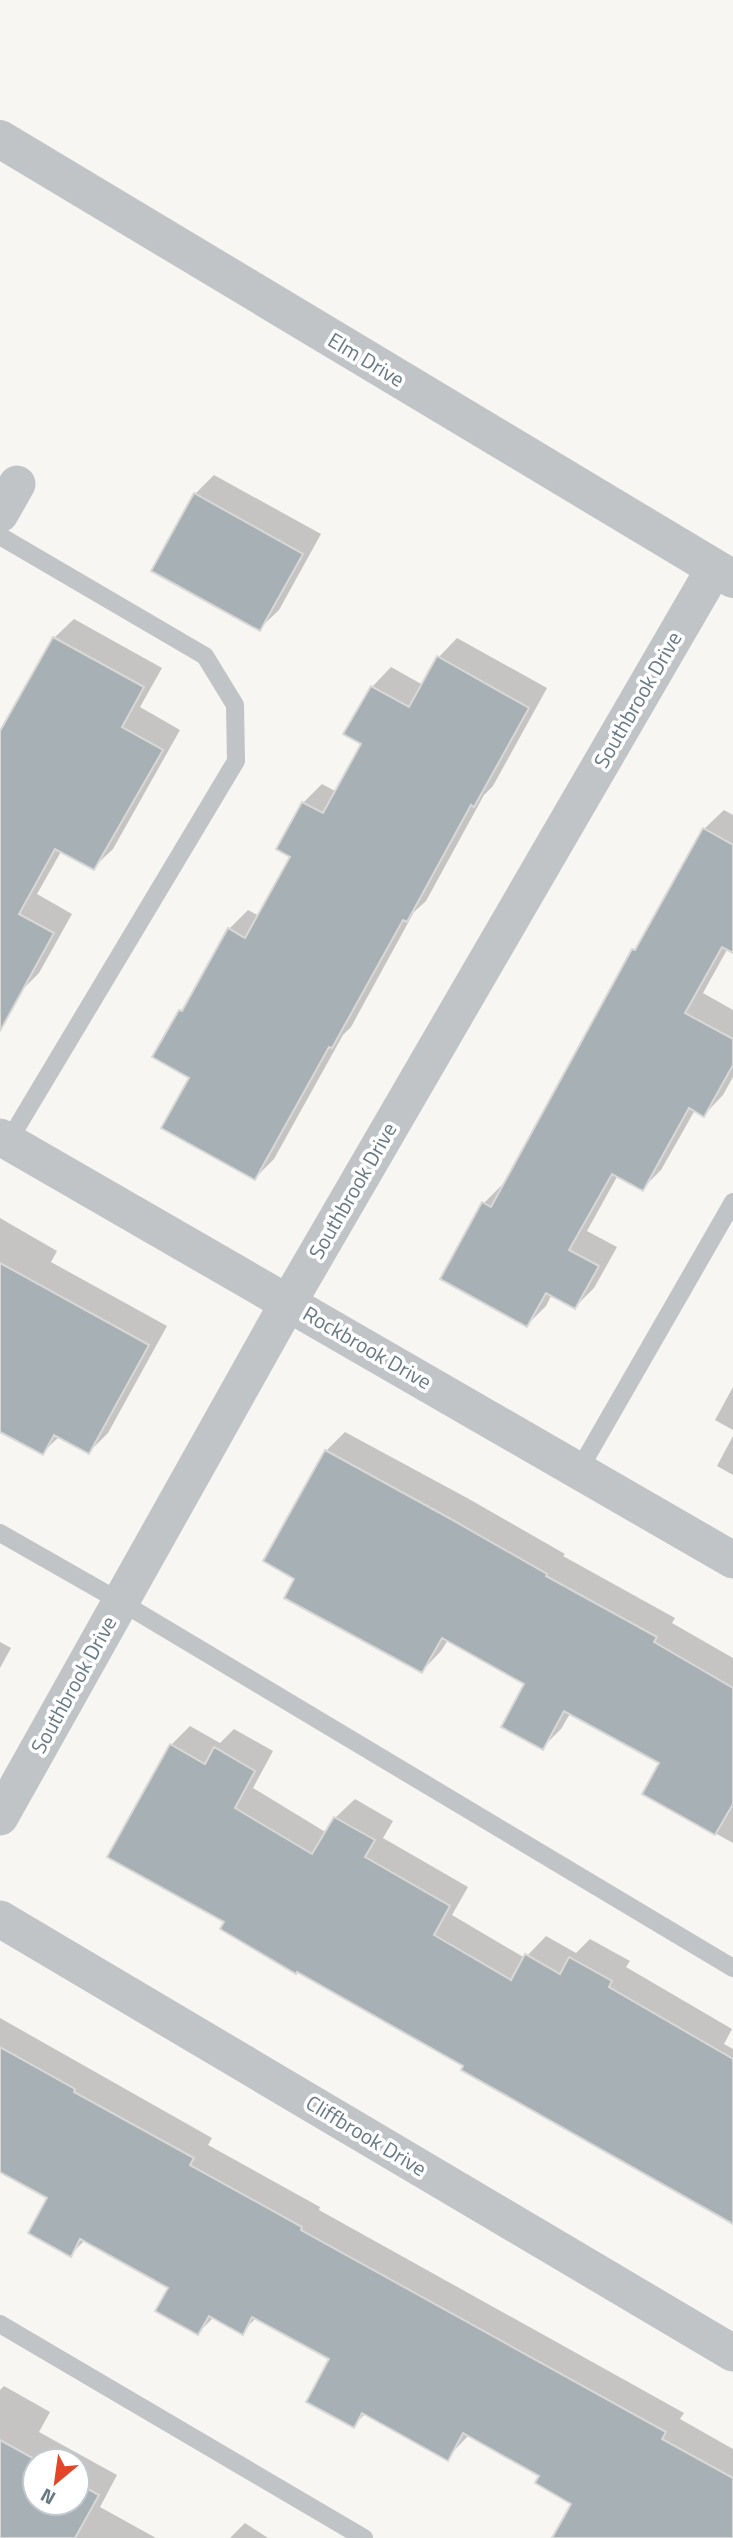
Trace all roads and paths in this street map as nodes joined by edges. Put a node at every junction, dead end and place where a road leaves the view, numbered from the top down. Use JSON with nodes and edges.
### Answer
{"nodes":[{"id":1,"x":0,"y":139,"type":"edge"},
{"id":2,"x":0,"y":536,"type":"edge"},
{"id":3,"x":724,"y":574,"type":"edge"},
{"id":4,"x":4,"y":1140,"type":"edge"},
{"id":5,"x":733,"y":1202,"type":"edge"},
{"id":6,"x":288,"y":1303,"type":"junction"},
{"id":7,"x":579,"y":1470,"type":"junction"},
{"id":8,"x":0,"y":1532,"type":"edge"},
{"id":9,"x":733,"y":1560,"type":"edge"},
{"id":10,"x":121,"y":1602,"type":"junction"},
{"id":11,"x":0,"y":1817,"type":"edge"},
{"id":12,"x":0,"y":1919,"type":"edge"},
{"id":13,"x":733,"y":1968,"type":"edge"},
{"id":14,"x":0,"y":2323,"type":"edge"},
{"id":15,"x":733,"y":2353,"type":"edge"},
{"id":16,"x":363,"y":2538,"type":"edge"}],
"edges":[{"from":1,"to":3,"type":"street","name":"Elm Drive"},
{"from":2,"to":4,"type":"lane"},
{"from":3,"to":6,"type":"street","name":"Southbrook Drive"},
{"from":4,"to":6,"type":"street","name":"Rockbrook Drive"},
{"from":5,"to":7,"type":"lane"},
{"from":6,"to":7,"type":"street","name":"Rockbrook Drive"},
{"from":6,"to":10,"type":"street","name":"Southbrook Drive"},
{"from":7,"to":9,"type":"street","name":"Rockbrook Drive"},
{"from":8,"to":10,"type":"lane"},
{"from":10,"to":11,"type":"street","name":"Southbrook Drive"},
{"from":10,"to":13,"type":"lane"},
{"from":12,"to":15,"type":"street","name":"Cliffbrook Drive"},
{"from":14,"to":16,"type":"lane"}]}
